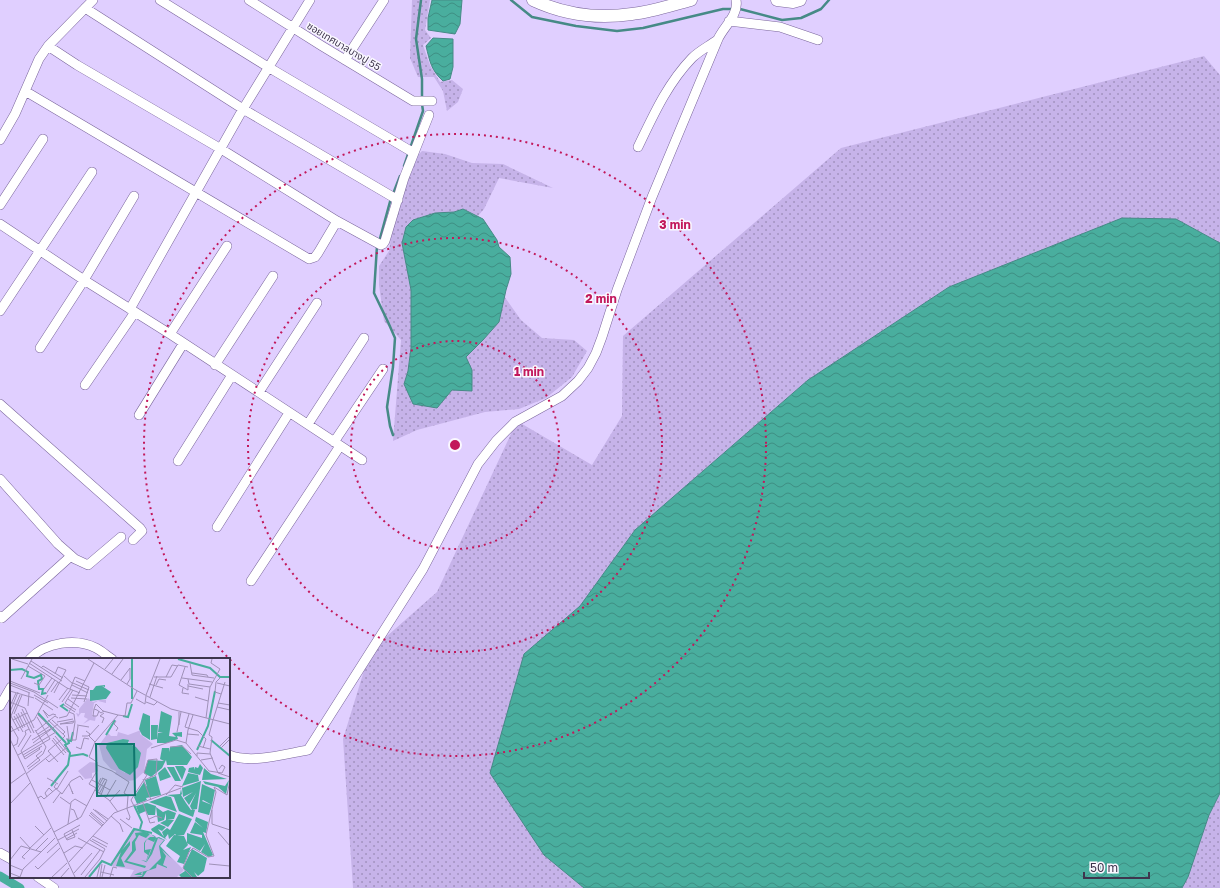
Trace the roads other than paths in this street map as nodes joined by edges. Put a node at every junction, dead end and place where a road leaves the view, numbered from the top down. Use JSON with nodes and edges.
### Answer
{"nodes":[{"id":1,"x":93,"y":0,"type":"edge"},
{"id":2,"x":160,"y":0,"type":"edge"},
{"id":3,"x":249,"y":0,"type":"edge"},
{"id":4,"x":310,"y":0,"type":"edge"},
{"id":5,"x":384,"y":0,"type":"edge"},
{"id":6,"x":533,"y":0,"type":"edge"},
{"id":7,"x":691,"y":0,"type":"edge"},
{"id":8,"x":777,"y":0,"type":"edge"},
{"id":9,"x":800,"y":0,"type":"edge"},
{"id":10,"x":736,"y":5,"type":"edge"},
{"id":11,"x":85,"y":8,"type":"junction"},
{"id":12,"x":729,"y":21,"type":"junction"},
{"id":13,"x":292,"y":28,"type":"junction"},
{"id":14,"x":718,"y":39,"type":"junction"},
{"id":15,"x":818,"y":40,"type":"dead end"},
{"id":16,"x":48,"y":46,"type":"junction"},
{"id":17,"x":345,"y":60,"type":"junction"},
{"id":18,"x":268,"y":67,"type":"junction"},
{"id":19,"x":25,"y":91,"type":"junction"},
{"id":20,"x":426,"y":101,"type":"dead end"},
{"id":21,"x":243,"y":110,"type":"junction"},
{"id":22,"x":429,"y":115,"type":"dead end"},
{"id":23,"x":43,"y":139,"type":"dead end"},
{"id":24,"x":0,"y":140,"type":"edge"},
{"id":25,"x":638,"y":148,"type":"dead end"},
{"id":26,"x":220,"y":150,"type":"junction"},
{"id":27,"x":410,"y":151,"type":"junction"},
{"id":28,"x":92,"y":172,"type":"dead end"},
{"id":29,"x":197,"y":192,"type":"junction"},
{"id":30,"x":134,"y":196,"type":"dead end"},
{"id":31,"x":394,"y":198,"type":"junction"},
{"id":32,"x":0,"y":205,"type":"edge"},
{"id":33,"x":337,"y":221,"type":"junction"},
{"id":34,"x":0,"y":224,"type":"edge"},
{"id":35,"x":227,"y":246,"type":"dead end"},
{"id":36,"x":40,"y":250,"type":"junction"},
{"id":37,"x":273,"y":276,"type":"dead end"},
{"id":38,"x":84,"y":280,"type":"junction"},
{"id":39,"x":317,"y":303,"type":"dead end"},
{"id":40,"x":132,"y":310,"type":"junction"},
{"id":41,"x":0,"y":311,"type":"edge"},
{"id":42,"x":170,"y":334,"type":"junction"},
{"id":43,"x":364,"y":338,"type":"dead end"},
{"id":44,"x":183,"y":344,"type":"junction"},
{"id":45,"x":40,"y":348,"type":"dead end"},
{"id":46,"x":216,"y":365,"type":"junction"},
{"id":47,"x":382,"y":369,"type":"dead end"},
{"id":48,"x":232,"y":376,"type":"junction"},
{"id":49,"x":85,"y":384,"type":"dead end"},
{"id":50,"x":259,"y":392,"type":"junction"},
{"id":51,"x":0,"y":404,"type":"edge"},
{"id":52,"x":290,"y":413,"type":"junction"},
{"id":53,"x":139,"y":414,"type":"dead end"},
{"id":54,"x":308,"y":424,"type":"junction"},
{"id":55,"x":337,"y":444,"type":"junction"},
{"id":56,"x":362,"y":460,"type":"dead end"},
{"id":57,"x":178,"y":461,"type":"dead end"},
{"id":58,"x":0,"y":479,"type":"edge"},
{"id":59,"x":216,"y":527,"type":"dead end"},
{"id":60,"x":121,"y":537,"type":"dead end"},
{"id":61,"x":133,"y":540,"type":"dead end"},
{"id":62,"x":71,"y":556,"type":"junction"},
{"id":63,"x":251,"y":581,"type":"dead end"},
{"id":64,"x":0,"y":616,"type":"edge"},
{"id":65,"x":31,"y":658,"type":"edge"},
{"id":66,"x":111,"y":658,"type":"edge"},
{"id":67,"x":10,"y":689,"type":"edge"},
{"id":68,"x":0,"y":706,"type":"edge"},
{"id":69,"x":230,"y":755,"type":"edge"},
{"id":70,"x":0,"y":853,"type":"edge"},
{"id":71,"x":10,"y":858,"type":"edge"},
{"id":72,"x":39,"y":878,"type":"edge"},
{"id":73,"x":54,"y":888,"type":"edge"}],
"edges":[{"from":1,"to":11,"type":"street"},
{"from":2,"to":18,"type":"street"},
{"from":3,"to":13,"type":"street","name":"ซอยเทศบาลบางปู 55"},
{"from":4,"to":13,"type":"street"},
{"from":5,"to":17,"type":"street"},
{"from":6,"to":7,"type":"street"},
{"from":8,"to":9,"type":"street"},
{"from":10,"to":12,"type":"street"},
{"from":11,"to":16,"type":"street"},
{"from":11,"to":21,"type":"street"},
{"from":12,"to":14,"type":"street"},
{"from":12,"to":15,"type":"street"},
{"from":13,"to":17,"type":"street","name":"ซอยเทศบาลบางปู 55"},
{"from":13,"to":18,"type":"street"},
{"from":14,"to":25,"type":"street"},
{"from":14,"to":69,"type":"street"},
{"from":16,"to":19,"type":"street"},
{"from":16,"to":26,"type":"street"},
{"from":17,"to":20,"type":"street","name":"ซอยเทศบาลบางปู 55"},
{"from":18,"to":21,"type":"street"},
{"from":18,"to":27,"type":"street"},
{"from":19,"to":24,"type":"street"},
{"from":19,"to":29,"type":"street"},
{"from":21,"to":26,"type":"street"},
{"from":21,"to":31,"type":"street"},
{"from":22,"to":27,"type":"street"},
{"from":23,"to":32,"type":"street"},
{"from":26,"to":29,"type":"street"},
{"from":26,"to":33,"type":"street"},
{"from":27,"to":31,"type":"street"},
{"from":28,"to":36,"type":"street"},
{"from":29,"to":33,"type":"street"},
{"from":29,"to":40,"type":"street"},
{"from":30,"to":38,"type":"street"},
{"from":31,"to":33,"type":"street"},
{"from":34,"to":36,"type":"street"},
{"from":35,"to":42,"type":"street"},
{"from":36,"to":38,"type":"street"},
{"from":36,"to":41,"type":"street"},
{"from":37,"to":46,"type":"street"},
{"from":38,"to":40,"type":"street"},
{"from":38,"to":45,"type":"street"},
{"from":39,"to":50,"type":"street"},
{"from":40,"to":42,"type":"street"},
{"from":40,"to":49,"type":"street"},
{"from":42,"to":44,"type":"street"},
{"from":43,"to":54,"type":"street"},
{"from":44,"to":46,"type":"street"},
{"from":44,"to":53,"type":"street"},
{"from":46,"to":48,"type":"street"},
{"from":47,"to":55,"type":"street"},
{"from":48,"to":50,"type":"street"},
{"from":48,"to":57,"type":"street"},
{"from":50,"to":52,"type":"street"},
{"from":51,"to":61,"type":"street"},
{"from":52,"to":54,"type":"street"},
{"from":52,"to":59,"type":"street"},
{"from":54,"to":55,"type":"street"},
{"from":55,"to":56,"type":"street"},
{"from":55,"to":63,"type":"street"},
{"from":58,"to":62,"type":"street"},
{"from":60,"to":62,"type":"street"},
{"from":62,"to":64,"type":"street"},
{"from":65,"to":66,"type":"street"},
{"from":67,"to":68,"type":"street"},
{"from":70,"to":71,"type":"street"},
{"from":72,"to":73,"type":"street"}]}
